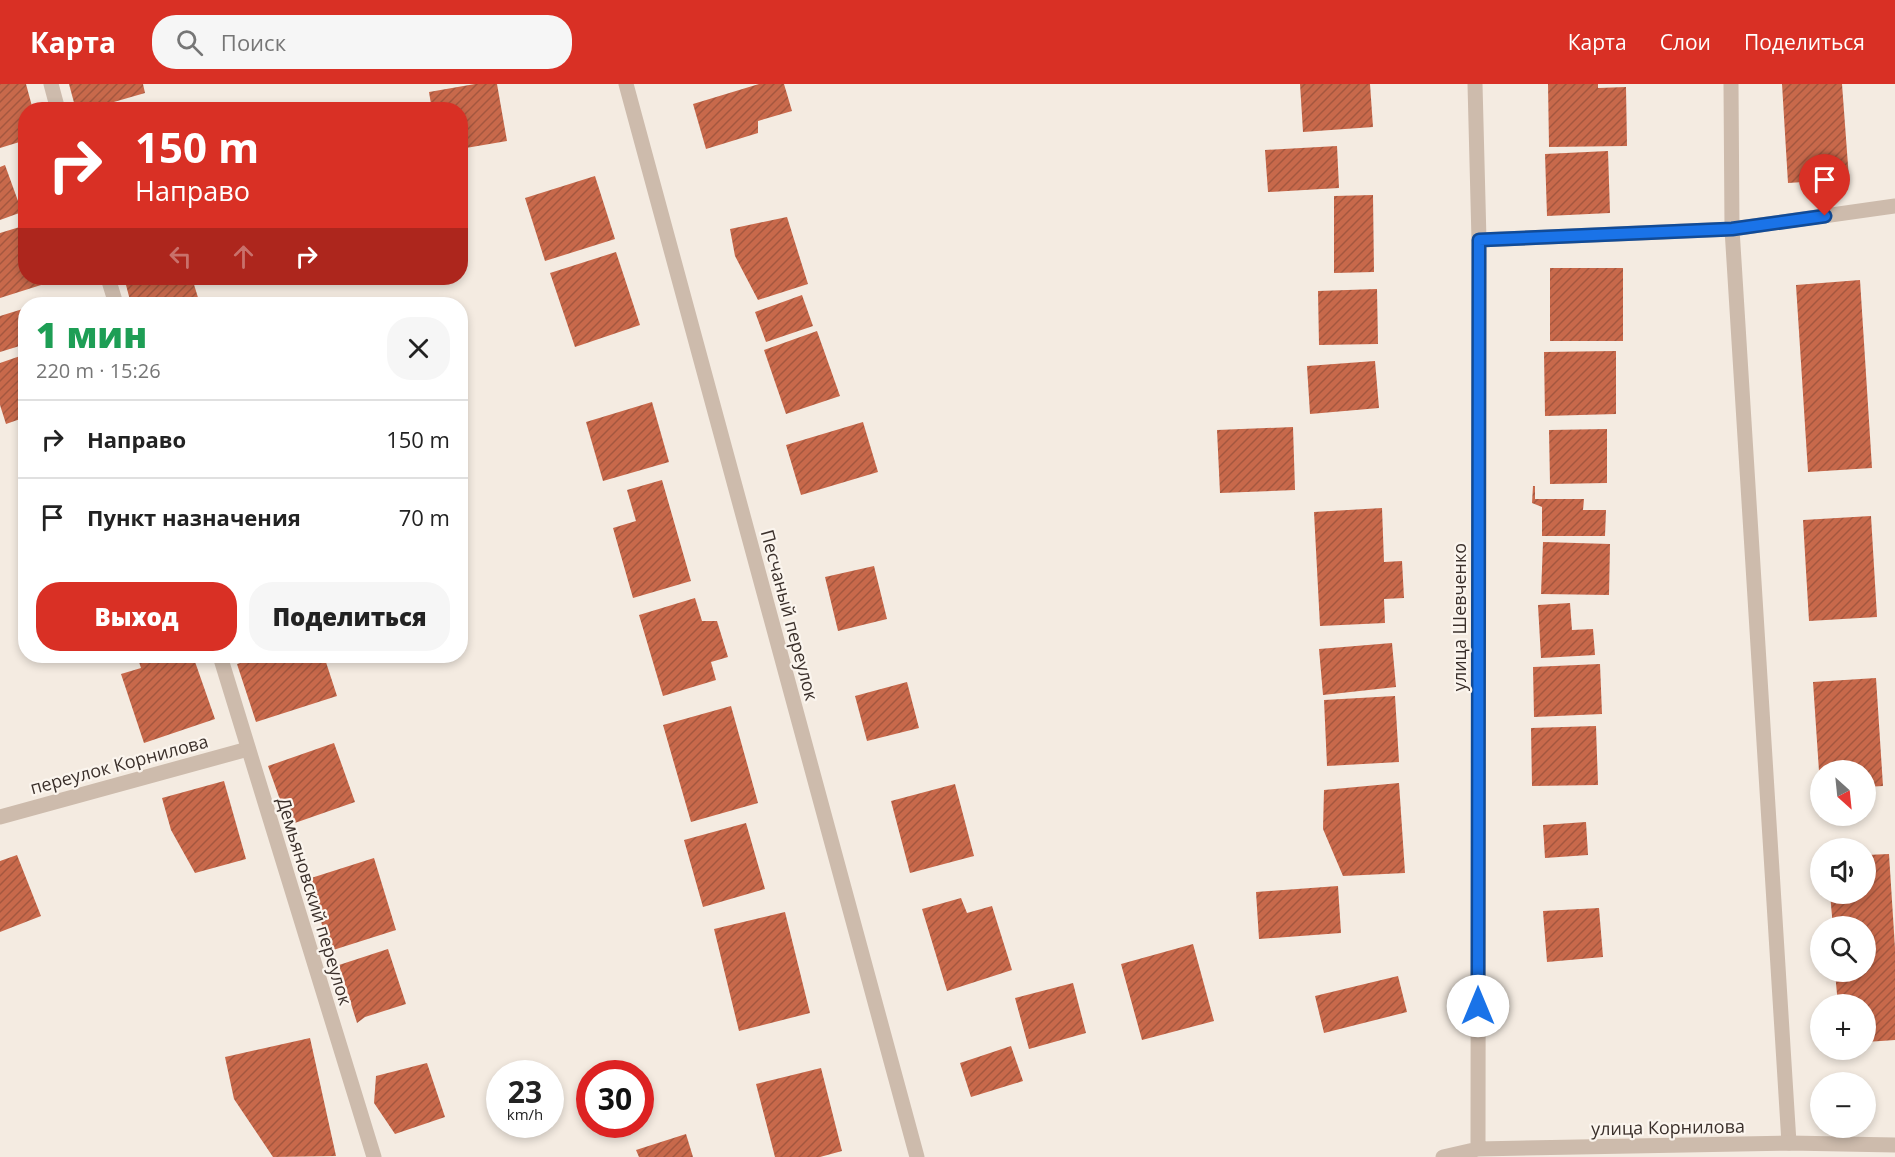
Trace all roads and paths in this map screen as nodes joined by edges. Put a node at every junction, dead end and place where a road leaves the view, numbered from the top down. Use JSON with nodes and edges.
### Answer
{"nodes":[{"id":1,"x":51,"y":84,"type":"edge"},
{"id":2,"x":626,"y":84,"type":"edge"},
{"id":3,"x":1475,"y":84,"type":"edge"},
{"id":4,"x":1731,"y":84,"type":"edge"},
{"id":5,"x":56,"y":102,"type":"edge"},
{"id":6,"x":1895,"y":206,"type":"edge"},
{"id":7,"x":1732,"y":229,"type":"junction"},
{"id":8,"x":1479,"y":240,"type":"junction"},
{"id":9,"x":222,"y":663,"type":"edge"},
{"id":10,"x":248,"y":749,"type":"junction"},
{"id":11,"x":0,"y":817,"type":"edge"},
{"id":12,"x":1789,"y":1143,"type":"junction"},
{"id":13,"x":1895,"y":1145,"type":"edge"},
{"id":14,"x":1478,"y":1149,"type":"junction"},
{"id":15,"x":1533,"y":1153,"type":"edge"},
{"id":16,"x":374,"y":1157,"type":"edge"},
{"id":17,"x":917,"y":1157,"type":"edge"},
{"id":18,"x":1443,"y":1157,"type":"edge"}],
"edges":[{"from":1,"to":5,"type":"street"},
{"from":2,"to":17,"type":"street","name":"Песчаный переулок"},
{"from":3,"to":8,"type":"street","name":"улица Шевченко"},
{"from":4,"to":7,"type":"street"},
{"from":6,"to":7,"type":"street"},
{"from":7,"to":8,"type":"street"},
{"from":7,"to":12,"type":"street"},
{"from":8,"to":14,"type":"street","name":"улица Шевченко"},
{"from":9,"to":10,"type":"street","name":"Демьяновский переулок"},
{"from":10,"to":11,"type":"street","name":"переулок Корнилова"},
{"from":10,"to":16,"type":"street","name":"Демьяновский переулок"},
{"from":12,"to":13,"type":"street","name":"улица Корнилова"},
{"from":12,"to":15,"type":"street","name":"улица Корнилова"},
{"from":14,"to":15,"type":"street","name":"улица Корнилова"},
{"from":14,"to":18,"type":"street","name":"улица Корнилова"}]}
